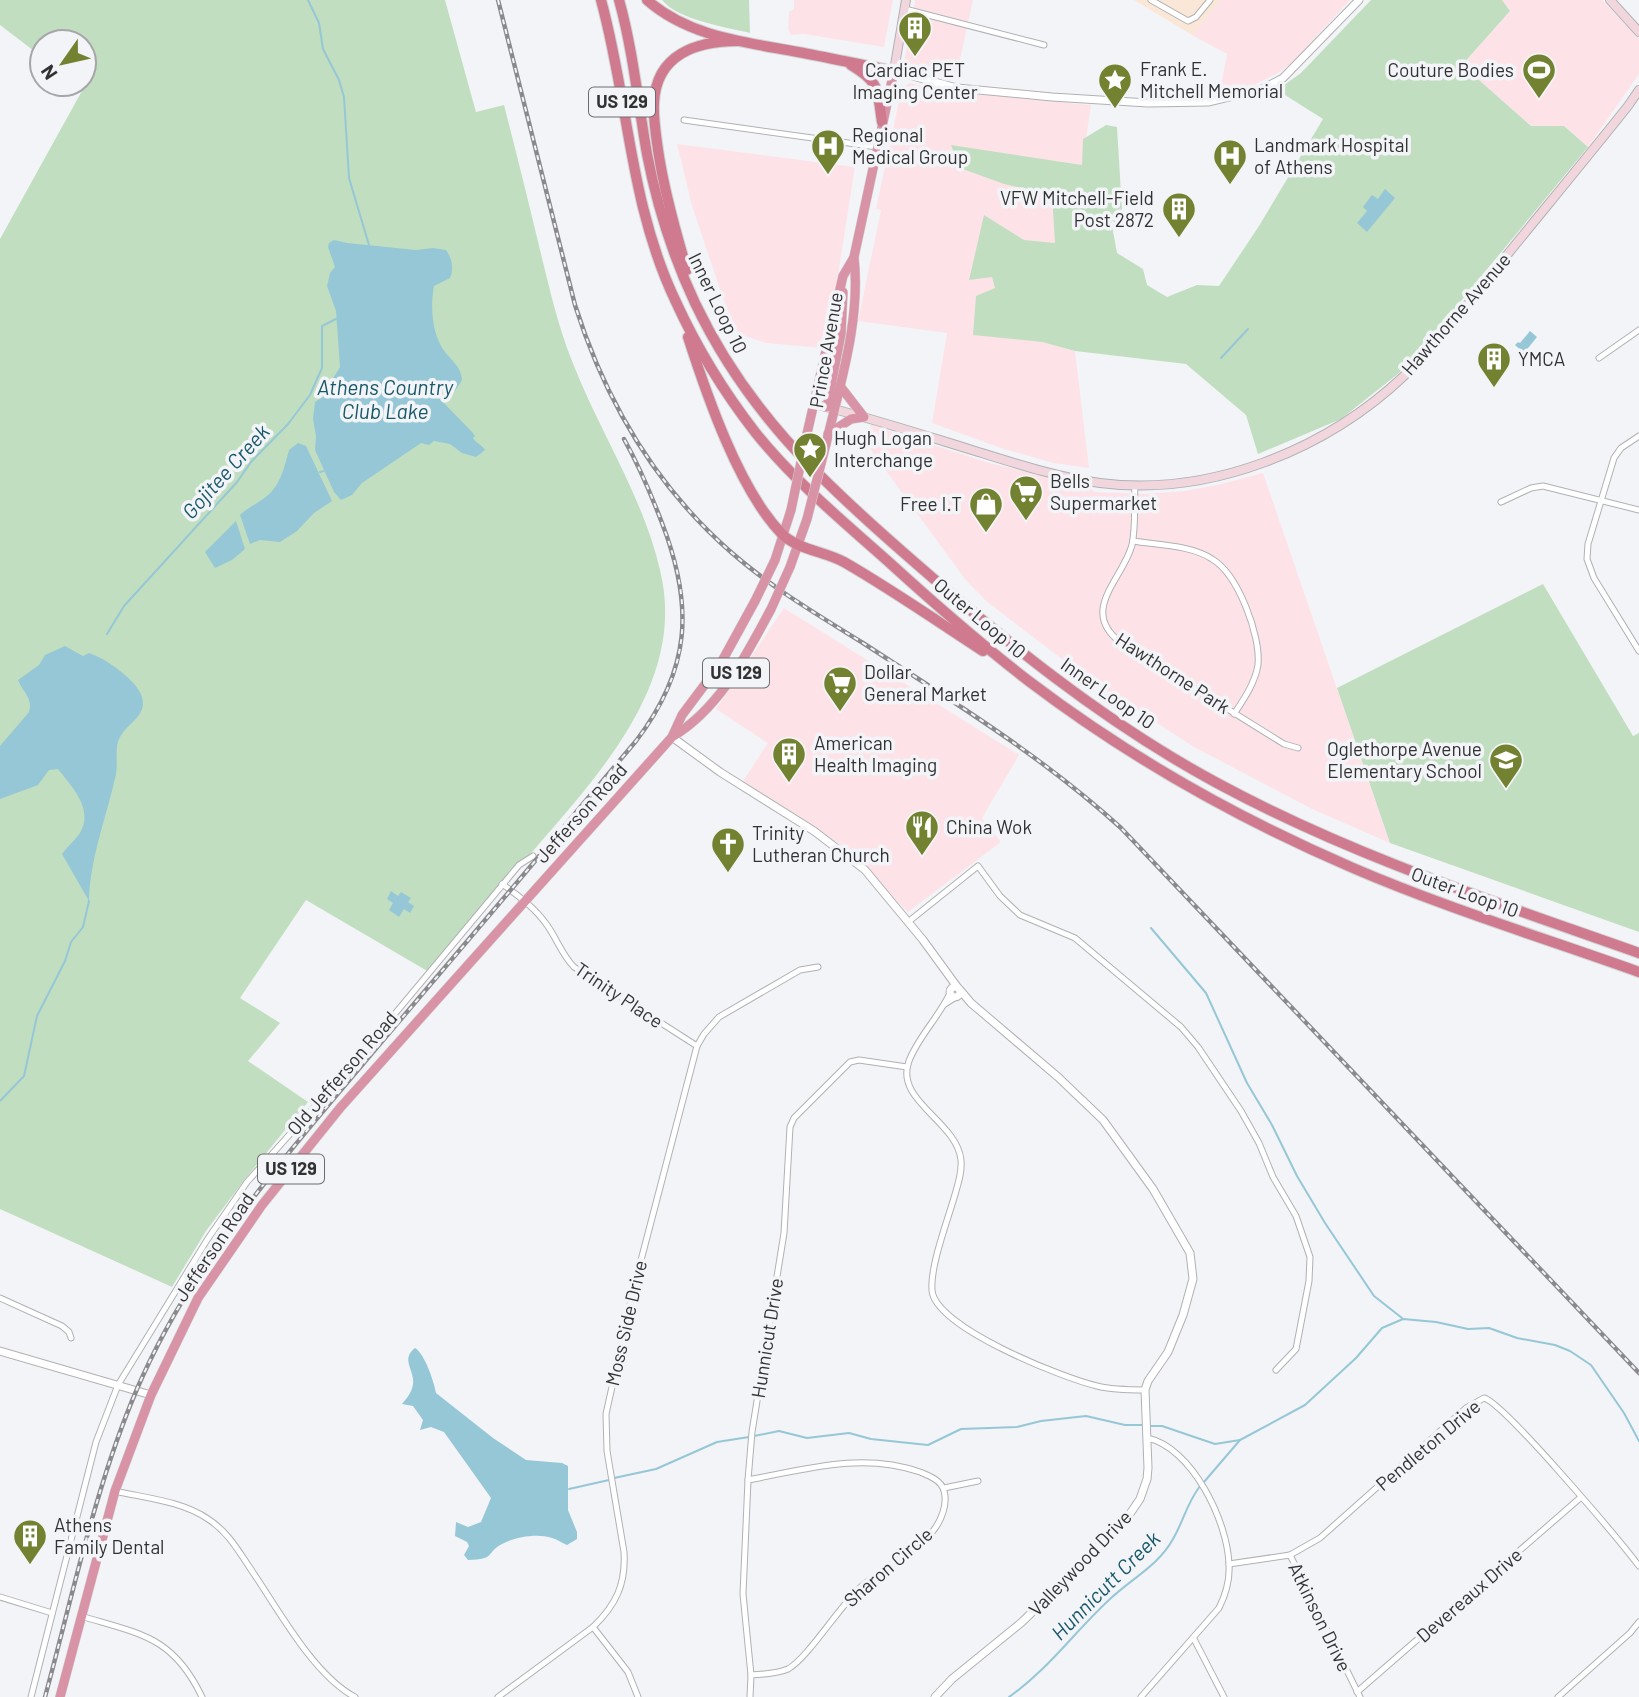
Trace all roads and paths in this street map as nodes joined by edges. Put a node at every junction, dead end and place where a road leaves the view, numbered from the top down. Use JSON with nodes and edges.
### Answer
{"nodes":[{"id":1,"x":601,"y":0,"type":"edge"},
{"id":2,"x":619,"y":0,"type":"edge"},
{"id":3,"x":647,"y":0,"type":"edge"},
{"id":4,"x":1151,"y":0,"type":"edge"},
{"id":5,"x":1210,"y":0,"type":"edge"},
{"id":6,"x":1359,"y":0,"type":"edge"},
{"id":7,"x":1610,"y":0,"type":"edge"},
{"id":8,"x":905,"y":4,"type":"edge"},
{"id":9,"x":1639,"y":32,"type":"edge"},
{"id":10,"x":738,"y":41,"type":"junction"},
{"id":11,"x":1044,"y":45,"type":"dead end"},
{"id":12,"x":843,"y":60,"type":"junction"},
{"id":13,"x":894,"y":71,"type":"junction"},
{"id":14,"x":1639,"y":90,"type":"edge"},
{"id":15,"x":684,"y":120,"type":"dead end"},
{"id":16,"x":882,"y":122,"type":"junction"},
{"id":17,"x":877,"y":147,"type":"junction"},
{"id":18,"x":854,"y":257,"type":"junction"},
{"id":19,"x":842,"y":283,"type":"junction"},
{"id":20,"x":674,"y":299,"type":"junction"},
{"id":21,"x":1639,"y":330,"type":"edge"},
{"id":22,"x":711,"y":335,"type":"junction"},
{"id":23,"x":1599,"y":358,"type":"dead end"},
{"id":24,"x":840,"y":386,"type":"junction"},
{"id":25,"x":814,"y":404,"type":"junction"},
{"id":26,"x":831,"y":408,"type":"junction"},
{"id":27,"x":864,"y":417,"type":"junction"},
{"id":28,"x":828,"y":434,"type":"junction"},
{"id":29,"x":1639,"y":436,"type":"edge"},
{"id":30,"x":800,"y":470,"type":"joint"},
{"id":31,"x":1135,"y":485,"type":"junction"},
{"id":32,"x":815,"y":489,"type":"joint"},
{"id":33,"x":1601,"y":499,"type":"junction"},
{"id":34,"x":1501,"y":502,"type":"dead end"},
{"id":35,"x":1639,"y":510,"type":"edge"},
{"id":36,"x":783,"y":536,"type":"junction"},
{"id":37,"x":1133,"y":541,"type":"junction"},
{"id":38,"x":798,"y":544,"type":"junction"},
{"id":39,"x":1639,"y":651,"type":"edge"},
{"id":40,"x":1026,"y":679,"type":"junction"},
{"id":41,"x":1234,"y":714,"type":"junction"},
{"id":42,"x":672,"y":737,"type":"junction"},
{"id":43,"x":1298,"y":748,"type":"dead end"},
{"id":44,"x":533,"y":856,"type":"dead end"},
{"id":45,"x":502,"y":884,"type":"junction"},
{"id":46,"x":525,"y":901,"type":"junction"},
{"id":47,"x":908,"y":922,"type":"junction"},
{"id":48,"x":1639,"y":953,"type":"edge"},
{"id":49,"x":818,"y":967,"type":"dead end"},
{"id":50,"x":1639,"y":972,"type":"edge"},
{"id":51,"x":955,"y":993,"type":"junction"},
{"id":52,"x":697,"y":1046,"type":"junction"},
{"id":53,"x":907,"y":1067,"type":"junction"},
{"id":54,"x":0,"y":1298,"type":"edge"},
{"id":55,"x":71,"y":1338,"type":"dead end"},
{"id":56,"x":0,"y":1351,"type":"edge"},
{"id":57,"x":1276,"y":1370,"type":"dead end"},
{"id":58,"x":118,"y":1385,"type":"junction"},
{"id":59,"x":1145,"y":1390,"type":"junction"},
{"id":60,"x":151,"y":1395,"type":"junction"},
{"id":61,"x":1147,"y":1438,"type":"junction"},
{"id":62,"x":748,"y":1480,"type":"junction"},
{"id":63,"x":978,"y":1480,"type":"dead end"},
{"id":64,"x":944,"y":1488,"type":"junction"},
{"id":65,"x":116,"y":1491,"type":"junction"},
{"id":66,"x":1580,"y":1498,"type":"junction"},
{"id":67,"x":1290,"y":1555,"type":"junction"},
{"id":68,"x":1229,"y":1563,"type":"junction"},
{"id":69,"x":1639,"y":1566,"type":"edge"},
{"id":70,"x":0,"y":1597,"type":"edge"},
{"id":71,"x":52,"y":1613,"type":"junction"},
{"id":72,"x":81,"y":1616,"type":"junction"},
{"id":73,"x":1639,"y":1622,"type":"edge"},
{"id":74,"x":593,"y":1627,"type":"junction"},
{"id":75,"x":1194,"y":1639,"type":"junction"},
{"id":76,"x":751,"y":1675,"type":"junction"},
{"id":77,"x":1358,"y":1694,"type":"edge"},
{"id":78,"x":31,"y":1697,"type":"edge"},
{"id":79,"x":60,"y":1697,"type":"edge"},
{"id":80,"x":202,"y":1697,"type":"edge"},
{"id":81,"x":355,"y":1697,"type":"edge"},
{"id":82,"x":498,"y":1697,"type":"edge"},
{"id":83,"x":639,"y":1697,"type":"edge"},
{"id":84,"x":750,"y":1697,"type":"edge"},
{"id":85,"x":935,"y":1697,"type":"edge"},
{"id":86,"x":1141,"y":1697,"type":"edge"},
{"id":87,"x":1224,"y":1697,"type":"edge"},
{"id":88,"x":1558,"y":1697,"type":"edge"}],
"edges":[{"from":1,"to":20,"type":"highway","name":"Outer Loop 10","number":"US 129"},
{"from":2,"to":22,"type":"highway","name":"Inner Loop 10"},
{"from":3,"to":10,"type":"highway"},
{"from":4,"to":5,"type":"street"},
{"from":6,"to":13,"type":"street"},
{"from":7,"to":9,"type":"main road"},
{"from":8,"to":11,"type":"street"},
{"from":8,"to":13,"type":"main road","name":"Prince Avenue"},
{"from":10,"to":12,"type":"highway"},
{"from":10,"to":22,"type":"highway"},
{"from":12,"to":13,"type":"highway"},
{"from":12,"to":16,"type":"highway"},
{"from":13,"to":16,"type":"highway","name":"Prince Avenue","number":"US 129"},
{"from":14,"to":31,"type":"main road","name":"Hawthorne Avenue"},
{"from":15,"to":17,"type":"street"},
{"from":16,"to":17,"type":"highway","name":"Prince Avenue","number":"US 129"},
{"from":17,"to":18,"type":"highway","name":"Prince Avenue","number":"US 129"},
{"from":18,"to":19,"type":"highway","name":"Prince Avenue"},
{"from":18,"to":24,"type":"highway","name":"Prince Avenue","number":"US 129"},
{"from":19,"to":25,"type":"highway","name":"Prince Avenue"},
{"from":19,"to":26,"type":"highway"},
{"from":20,"to":36,"type":"highway","number":"US 129"},
{"from":20,"to":40,"type":"highway","name":"Outer Loop 10"},
{"from":21,"to":23,"type":"street"},
{"from":22,"to":48,"type":"highway","name":"Inner Loop 10"},
{"from":24,"to":26,"type":"highway","name":"Prince Avenue","number":"US 129"},
{"from":24,"to":27,"type":"highway"},
{"from":25,"to":26,"type":"main road","name":"Hawthorne Avenue"},
{"from":25,"to":30,"type":"highway","name":"Prince Avenue","bridge":true},
{"from":26,"to":27,"type":"main road","name":"Hawthorne Avenue"},
{"from":26,"to":28,"type":"highway","name":"Prince Avenue","number":"US 129"},
{"from":27,"to":28,"type":"highway"},
{"from":27,"to":31,"type":"main road","name":"Hawthorne Avenue"},
{"from":28,"to":32,"type":"highway","name":"Prince Avenue","number":"US 129","bridge":true},
{"from":29,"to":33,"type":"street"},
{"from":30,"to":36,"type":"highway","name":"Jefferson Road","bridge":true},
{"from":31,"to":37,"type":"street","name":"Hawthorne Park"},
{"from":32,"to":38,"type":"highway","name":"Jefferson Road","number":"US 129","bridge":true},
{"from":33,"to":34,"type":"street"},
{"from":33,"to":35,"type":"street"},
{"from":33,"to":39,"type":"street"},
{"from":36,"to":38,"type":"highway"},
{"from":36,"to":42,"type":"highway","name":"Jefferson Road","number":"US 129","bridge":true},
{"from":37,"to":41,"type":"street","name":"Hawthorne Park"},
{"from":37,"to":41,"type":"street"},
{"from":38,"to":40,"type":"highway"},
{"from":38,"to":42,"type":"highway","name":"Jefferson Road","number":"US 129","bridge":true},
{"from":40,"to":50,"type":"highway","name":"Outer Loop 10"},
{"from":41,"to":43,"type":"street","name":"Hawthorne Park"},
{"from":42,"to":46,"type":"highway","name":"Jefferson Road","number":"US 129"},
{"from":42,"to":47,"type":"street"},
{"from":44,"to":45,"type":"street","name":"Old Jefferson Road"},
{"from":45,"to":46,"type":"street","name":"Trinity Place"},
{"from":45,"to":58,"type":"street","name":"Old Jefferson Road"},
{"from":46,"to":52,"type":"street","name":"Trinity Place"},
{"from":46,"to":60,"type":"highway","name":"Jefferson Road","number":"US 129"},
{"from":47,"to":51,"type":"street"},
{"from":47,"to":57,"type":"street"},
{"from":49,"to":52,"type":"street","name":"Moss Side Drive"},
{"from":51,"to":53,"type":"street"},
{"from":51,"to":59,"type":"street"},
{"from":52,"to":74,"type":"street","name":"Moss Side Drive"},
{"from":53,"to":59,"type":"street"},
{"from":53,"to":62,"type":"street","name":"Hunnicut Drive"},
{"from":54,"to":55,"type":"street"},
{"from":56,"to":58,"type":"street"},
{"from":58,"to":60,"type":"street"},
{"from":58,"to":71,"type":"street","name":"Old Jefferson Road"},
{"from":59,"to":61,"type":"street","name":"Valleywood Drive"},
{"from":60,"to":65,"type":"highway","name":"Jefferson Road","number":"US 129"},
{"from":61,"to":68,"type":"street"},
{"from":61,"to":85,"type":"street","name":"Valleywood Drive"},
{"from":62,"to":64,"type":"street"},
{"from":62,"to":76,"type":"street","name":"Hunnicut Drive"},
{"from":63,"to":64,"type":"street"},
{"from":64,"to":76,"type":"street","name":"Sharon Circle"},
{"from":65,"to":72,"type":"highway","name":"Jefferson Road","number":"US 129"},
{"from":65,"to":81,"type":"street"},
{"from":66,"to":67,"type":"street","name":"Pendleton Drive"},
{"from":66,"to":69,"type":"street","name":"Pendleton Drive"},
{"from":66,"to":77,"type":"street","name":"Devereaux Drive"},
{"from":67,"to":68,"type":"street","name":"Atkinson Drive"},
{"from":67,"to":77,"type":"street","name":"Atkinson Drive"},
{"from":68,"to":75,"type":"street"},
{"from":70,"to":71,"type":"street"},
{"from":71,"to":78,"type":"street","name":"Old Jefferson Road"},
{"from":72,"to":79,"type":"highway","name":"Jefferson Road","number":"US 129"},
{"from":72,"to":80,"type":"street"},
{"from":73,"to":88,"type":"street"},
{"from":74,"to":82,"type":"street","name":"Moss Side Drive"},
{"from":74,"to":83,"type":"street"},
{"from":75,"to":86,"type":"street"},
{"from":75,"to":87,"type":"street"},
{"from":76,"to":84,"type":"street","name":"Hunnicut Drive"}]}
